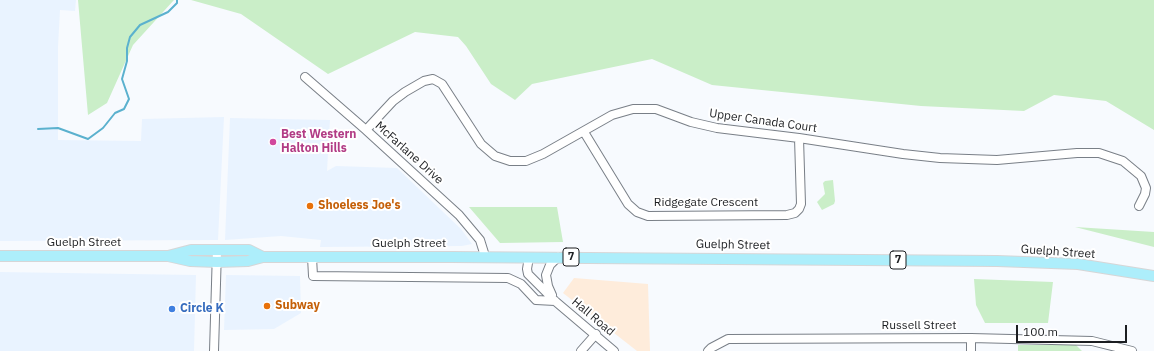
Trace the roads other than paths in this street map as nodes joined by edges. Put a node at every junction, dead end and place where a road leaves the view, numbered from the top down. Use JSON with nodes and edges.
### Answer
{"nodes":[{"id":1,"x":304,"y":77,"type":"dead end"},
{"id":2,"x":366,"y":130,"type":"junction"},
{"id":3,"x":584,"y":132,"type":"junction"},
{"id":4,"x":799,"y":138,"type":"junction"},
{"id":5,"x":1139,"y":206,"type":"dead end"},
{"id":6,"x":217,"y":250,"type":"junction"},
{"id":7,"x":0,"y":256,"type":"edge"},
{"id":8,"x":168,"y":256,"type":"junction"},
{"id":9,"x":485,"y":256,"type":"junction"},
{"id":10,"x":263,"y":257,"type":"junction"},
{"id":11,"x":312,"y":257,"type":"junction"},
{"id":12,"x":529,"y":257,"type":"junction"},
{"id":13,"x":558,"y":257,"type":"junction"},
{"id":14,"x":217,"y":262,"type":"junction"},
{"id":15,"x":1154,"y":276,"type":"edge"},
{"id":16,"x":555,"y":301,"type":"junction"},
{"id":17,"x":596,"y":334,"type":"junction"},
{"id":18,"x":971,"y":338,"type":"junction"},
{"id":19,"x":214,"y":351,"type":"edge"},
{"id":20,"x":581,"y":351,"type":"edge"},
{"id":21,"x":614,"y":351,"type":"edge"},
{"id":22,"x":708,"y":351,"type":"edge"},
{"id":23,"x":971,"y":351,"type":"edge"},
{"id":24,"x":1132,"y":351,"type":"edge"}],
"edges":[{"from":1,"to":2,"type":"street","name":"McFarlane Drive"},
{"from":2,"to":3,"type":"street","name":"Upper Canada Court"},
{"from":2,"to":9,"type":"street","name":"McFarlane Drive"},
{"from":3,"to":4,"type":"street","name":"Upper Canada Court"},
{"from":3,"to":4,"type":"street","name":"Ridgegate Crescent"},
{"from":4,"to":5,"type":"street","name":"Upper Canada Court"},
{"from":6,"to":8,"type":"main road","name":"Guelph Street"},
{"from":6,"to":10,"type":"main road","name":"Guelph Street"},
{"from":6,"to":14,"type":"street"},
{"from":7,"to":8,"type":"main road","name":"Guelph Street"},
{"from":8,"to":14,"type":"main road","name":"Guelph Street"},
{"from":9,"to":11,"type":"main road","name":"Guelph Street"},
{"from":9,"to":12,"type":"main road","name":"Guelph Street"},
{"from":10,"to":11,"type":"main road","name":"Guelph Street"},
{"from":10,"to":14,"type":"main road","name":"Guelph Street"},
{"from":11,"to":16,"type":"street","name":"Hall Road"},
{"from":12,"to":13,"type":"main road","name":"Guelph Street","number":"7"},
{"from":12,"to":16,"type":"street","name":"Hall Road"},
{"from":13,"to":15,"type":"main road","name":"Guelph Street","number":"7"},
{"from":13,"to":16,"type":"street"},
{"from":14,"to":19,"type":"street"},
{"from":16,"to":17,"type":"street","name":"Hall Road"},
{"from":17,"to":20,"type":"street"},
{"from":17,"to":21,"type":"street","name":"Hall Road"},
{"from":18,"to":22,"type":"street","name":"Russell Street"},
{"from":18,"to":23,"type":"street"},
{"from":18,"to":24,"type":"street","name":"Russell Street"}]}
